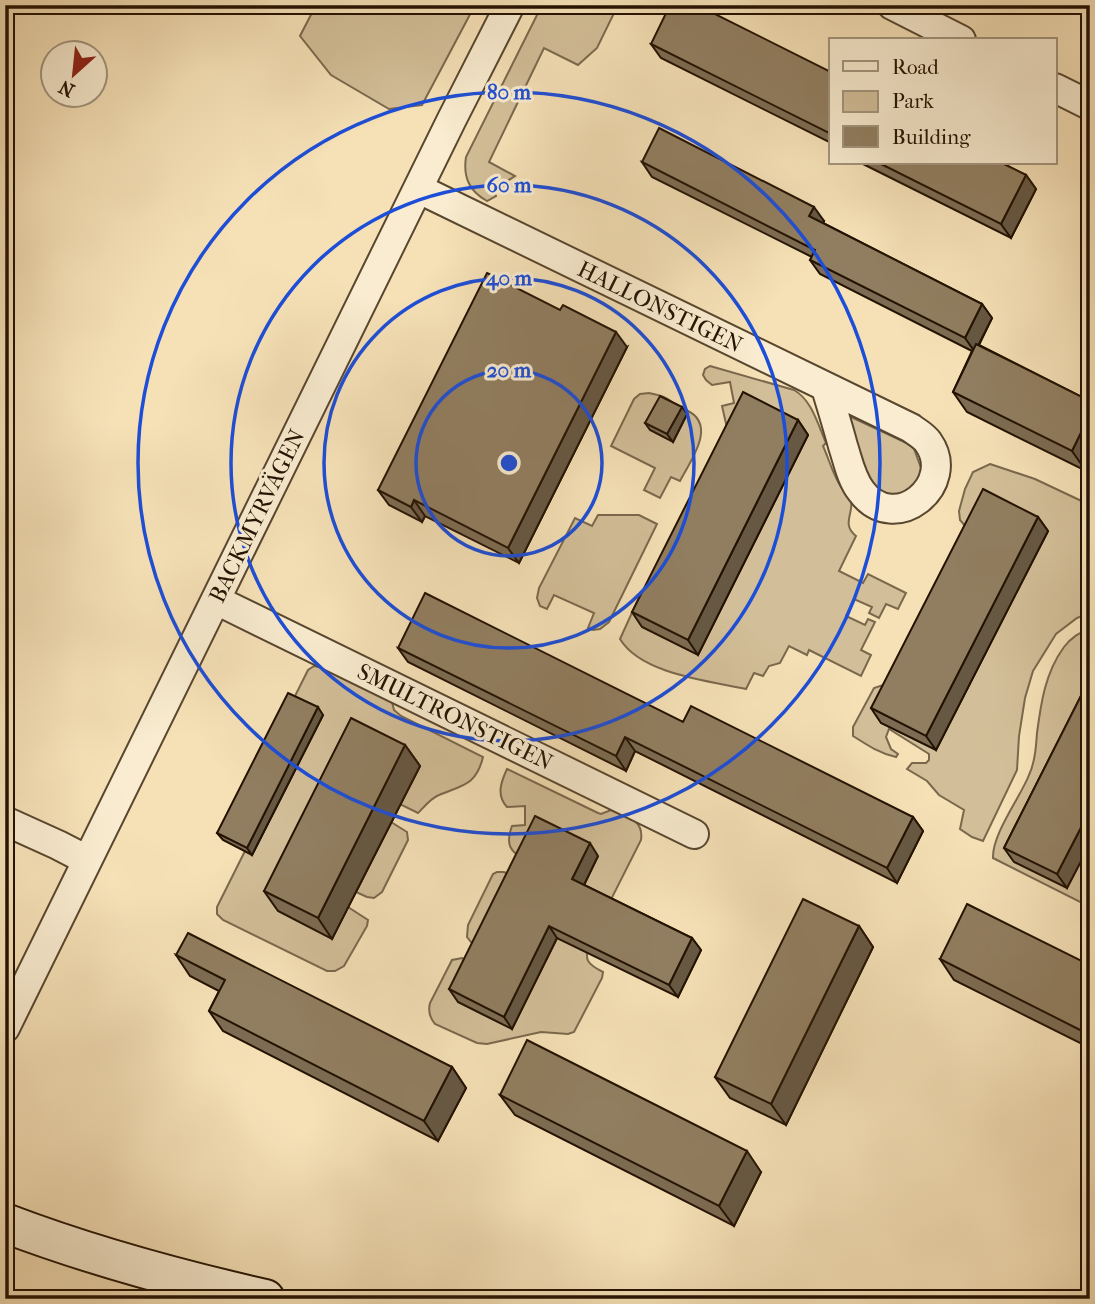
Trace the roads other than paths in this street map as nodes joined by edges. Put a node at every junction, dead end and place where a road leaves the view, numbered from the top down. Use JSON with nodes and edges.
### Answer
{"nodes":[{"id":1,"x":510,"y":5,"type":"edge"},
{"id":2,"x":892,"y":5,"type":"edge"},
{"id":3,"x":957,"y":38,"type":"edge"},
{"id":4,"x":1056,"y":88,"type":"edge"},
{"id":5,"x":1089,"y":105,"type":"edge"},
{"id":6,"x":419,"y":189,"type":"junction"},
{"id":7,"x":826,"y":388,"type":"junction"},
{"id":8,"x":216,"y":600,"type":"junction"},
{"id":9,"x":5,"y":821,"type":"edge"},
{"id":10,"x":694,"y":834,"type":"dead end"},
{"id":11,"x":87,"y":860,"type":"junction"},
{"id":12,"x":5,"y":1028,"type":"edge"},
{"id":13,"x":5,"y":1223,"type":"edge"},
{"id":14,"x":265,"y":1299,"type":"edge"}],
"edges":[{"from":1,"to":6,"type":"street","name":"BACKMYRVÄGEN"},
{"from":2,"to":3,"type":"street"},
{"from":4,"to":5,"type":"street"},
{"from":6,"to":7,"type":"street","name":"HALLONSTIGEN"},
{"from":6,"to":8,"type":"street","name":"BACKMYRVÄGEN"},
{"from":7,"to":7,"type":"street","name":"HALLONSTIGEN"},
{"from":8,"to":10,"type":"street","name":"SMULTRONSTIGEN"},
{"from":8,"to":11,"type":"street","name":"BACKMYRVÄGEN"},
{"from":9,"to":11,"type":"street"},
{"from":11,"to":12,"type":"street","name":"BACKMYRVÄGEN"},
{"from":13,"to":14,"type":"street"}]}
